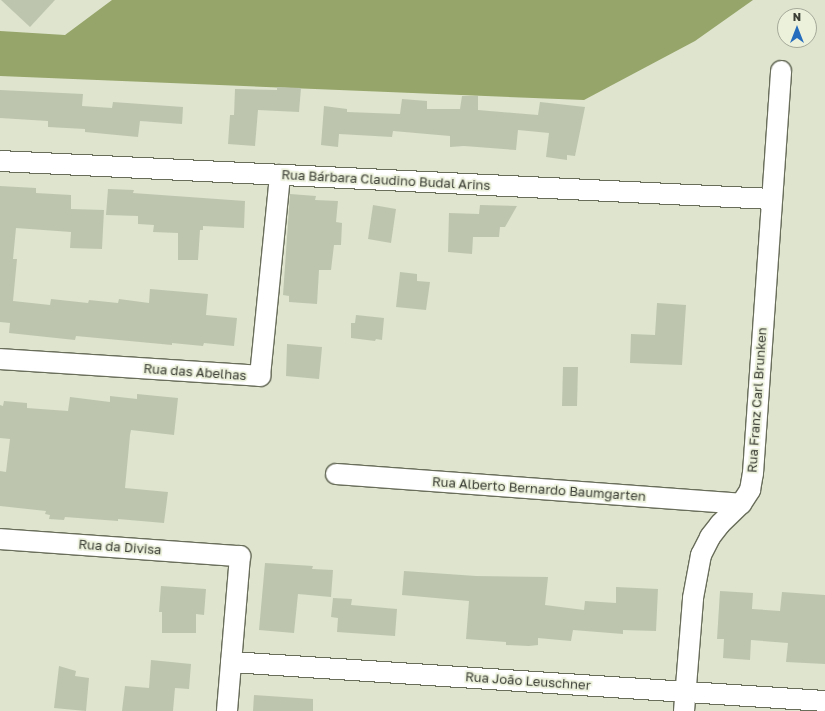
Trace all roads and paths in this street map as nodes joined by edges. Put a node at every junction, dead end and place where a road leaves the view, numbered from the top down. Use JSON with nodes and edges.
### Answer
{"nodes":[{"id":1,"x":781,"y":71,"type":"dead end"},
{"id":2,"x":0,"y":161,"type":"edge"},
{"id":3,"x":280,"y":175,"type":"junction"},
{"id":4,"x":772,"y":199,"type":"junction"},
{"id":5,"x":0,"y":359,"type":"edge"},
{"id":6,"x":336,"y":474,"type":"dead end"},
{"id":7,"x":741,"y":504,"type":"junction"},
{"id":8,"x":0,"y":539,"type":"edge"},
{"id":9,"x":231,"y":662,"type":"junction"},
{"id":10,"x":686,"y":691,"type":"junction"},
{"id":11,"x":825,"y":700,"type":"edge"},
{"id":12,"x":227,"y":711,"type":"edge"},
{"id":13,"x":684,"y":711,"type":"edge"}],
"edges":[{"from":1,"to":4,"type":"street","name":"Rua Franz Carl Brunken"},
{"from":2,"to":3,"type":"street","name":"Rua Bárbara Claudino Budal Arins"},
{"from":3,"to":4,"type":"street","name":"Rua Bárbara Claudino Budal Arins"},
{"from":3,"to":5,"type":"street","name":"Rua das Abelhas"},
{"from":4,"to":7,"type":"street","name":"Rua Franz Carl Brunken"},
{"from":6,"to":7,"type":"street","name":"Rua Alberto Bernardo Baumgarten"},
{"from":7,"to":10,"type":"street","name":"Rua Franz Carl Brunken"},
{"from":8,"to":9,"type":"street","name":"Rua da Divisa"},
{"from":9,"to":10,"type":"street","name":"Rua João Leuschner"},
{"from":9,"to":12,"type":"street"},
{"from":10,"to":11,"type":"street","name":"Rua João Leuschner"},
{"from":10,"to":13,"type":"street","name":"Rua Franz Carl Brunken"}]}
